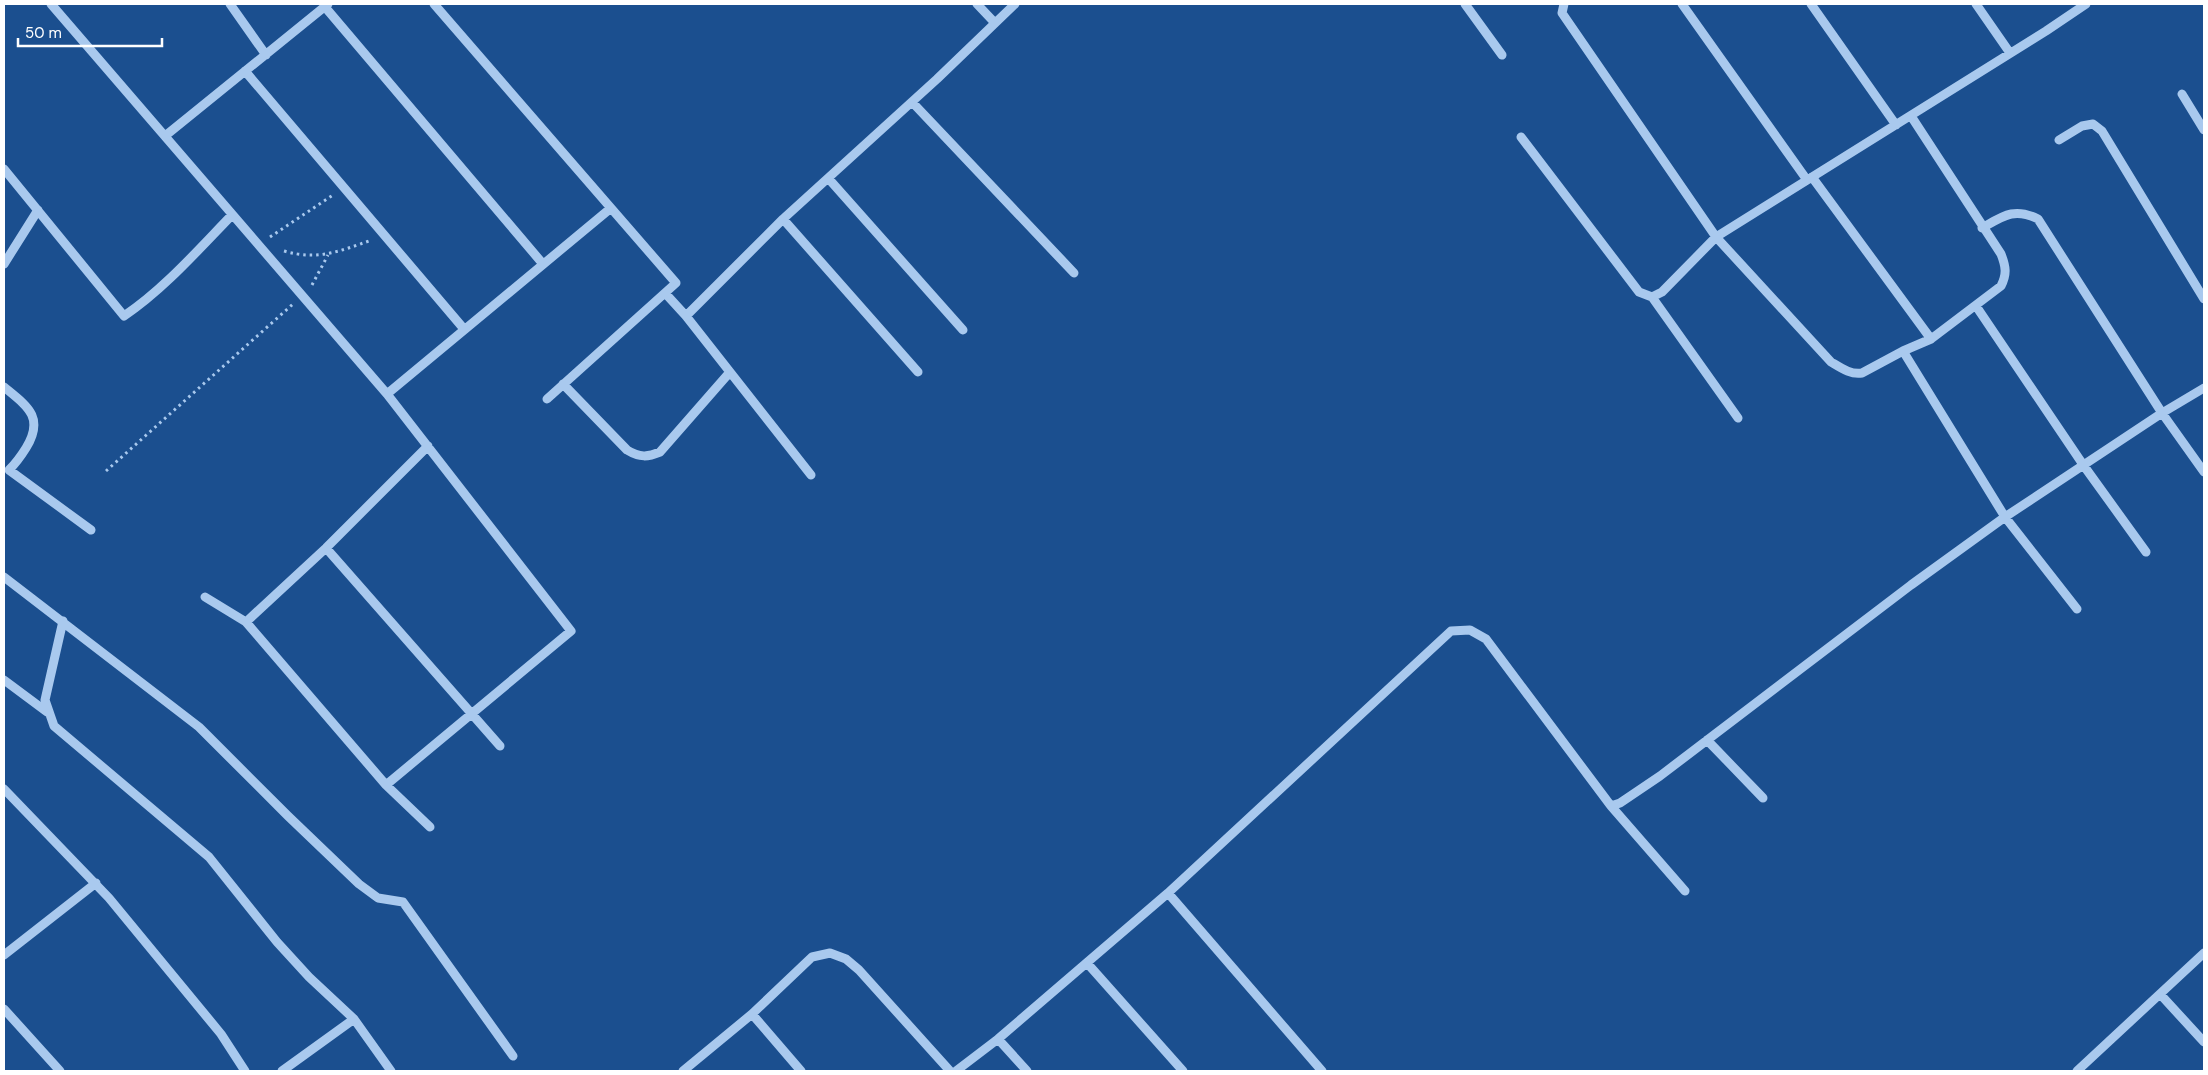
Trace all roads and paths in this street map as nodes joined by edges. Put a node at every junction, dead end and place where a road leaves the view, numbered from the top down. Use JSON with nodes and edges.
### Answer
{"nodes":[{"id":1,"x":51,"y":4,"type":"edge"},
{"id":2,"x":230,"y":4,"type":"edge"},
{"id":3,"x":434,"y":4,"type":"edge"},
{"id":4,"x":978,"y":4,"type":"edge"},
{"id":5,"x":1015,"y":4,"type":"edge"},
{"id":6,"x":1465,"y":4,"type":"edge"},
{"id":7,"x":1564,"y":4,"type":"edge"},
{"id":8,"x":1682,"y":4,"type":"edge"},
{"id":9,"x":1811,"y":4,"type":"edge"},
{"id":10,"x":1976,"y":4,"type":"edge"},
{"id":11,"x":2086,"y":4,"type":"edge"},
{"id":12,"x":327,"y":5,"type":"edge"},
{"id":13,"x":995,"y":23,"type":"junction"},
{"id":14,"x":2010,"y":54,"type":"junction"},
{"id":15,"x":266,"y":55,"type":"junction"},
{"id":16,"x":1502,"y":55,"type":"dead end"},
{"id":17,"x":245,"y":71,"type":"junction"},
{"id":18,"x":2182,"y":94,"type":"dead end"},
{"id":19,"x":912,"y":102,"type":"junction"},
{"id":20,"x":1911,"y":116,"type":"junction"},
{"id":21,"x":1896,"y":125,"type":"junction"},
{"id":22,"x":2204,"y":130,"type":"edge"},
{"id":23,"x":165,"y":136,"type":"junction"},
{"id":24,"x":1521,"y":137,"type":"dead end"},
{"id":25,"x":2059,"y":140,"type":"dead end"},
{"id":26,"x":4,"y":169,"type":"edge"},
{"id":27,"x":828,"y":178,"type":"junction"},
{"id":28,"x":1810,"y":178,"type":"junction"},
{"id":29,"x":344,"y":187,"type":"junction"},
{"id":30,"x":611,"y":208,"type":"junction"},
{"id":31,"x":38,"y":210,"type":"junction"},
{"id":32,"x":232,"y":215,"type":"junction"},
{"id":33,"x":783,"y":219,"type":"junction"},
{"id":34,"x":1982,"y":228,"type":"junction"},
{"id":35,"x":385,"y":235,"type":"junction"},
{"id":36,"x":1716,"y":237,"type":"junction"},
{"id":37,"x":259,"y":245,"type":"junction"},
{"id":38,"x":328,"y":255,"type":"junction"},
{"id":39,"x":4,"y":264,"type":"edge"},
{"id":40,"x":542,"y":264,"type":"junction"},
{"id":41,"x":1074,"y":273,"type":"dead end"},
{"id":42,"x":665,"y":293,"type":"junction"},
{"id":43,"x":302,"y":295,"type":"junction"},
{"id":44,"x":1652,"y":297,"type":"junction"},
{"id":45,"x":2204,"y":299,"type":"edge"},
{"id":46,"x":1976,"y":306,"type":"junction"},
{"id":47,"x":686,"y":316,"type":"junction"},
{"id":48,"x":464,"y":329,"type":"junction"},
{"id":49,"x":962,"y":330,"type":"dead end"},
{"id":50,"x":1931,"y":339,"type":"junction"},
{"id":51,"x":1904,"y":351,"type":"junction"},
{"id":52,"x":730,"y":372,"type":"junction"},
{"id":53,"x":918,"y":372,"type":"dead end"},
{"id":54,"x":564,"y":384,"type":"junction"},
{"id":55,"x":4,"y":387,"type":"edge"},
{"id":56,"x":2204,"y":388,"type":"edge"},
{"id":57,"x":387,"y":394,"type":"junction"},
{"id":58,"x":547,"y":399,"type":"dead end"},
{"id":59,"x":2162,"y":414,"type":"junction"},
{"id":60,"x":1738,"y":418,"type":"dead end"},
{"id":61,"x":428,"y":446,"type":"junction"},
{"id":62,"x":2084,"y":466,"type":"junction"},
{"id":63,"x":6,"y":468,"type":"edge"},
{"id":64,"x":106,"y":471,"type":"dead end"},
{"id":65,"x":2204,"y":472,"type":"edge"},
{"id":66,"x":811,"y":475,"type":"dead end"},
{"id":67,"x":2005,"y":517,"type":"junction"},
{"id":68,"x":91,"y":530,"type":"dead end"},
{"id":69,"x":326,"y":548,"type":"junction"},
{"id":70,"x":2146,"y":552,"type":"dead end"},
{"id":71,"x":4,"y":578,"type":"edge"},
{"id":72,"x":205,"y":597,"type":"dead end"},
{"id":73,"x":2077,"y":609,"type":"dead end"},
{"id":74,"x":63,"y":621,"type":"junction"},
{"id":75,"x":246,"y":622,"type":"junction"},
{"id":76,"x":4,"y":680,"type":"edge"},
{"id":77,"x":47,"y":712,"type":"junction"},
{"id":78,"x":472,"y":714,"type":"junction"},
{"id":79,"x":1707,"y":740,"type":"junction"},
{"id":80,"x":500,"y":746,"type":"dead end"},
{"id":81,"x":386,"y":786,"type":"junction"},
{"id":82,"x":4,"y":789,"type":"edge"},
{"id":83,"x":1762,"y":798,"type":"dead end"},
{"id":84,"x":1610,"y":806,"type":"junction"},
{"id":85,"x":430,"y":827,"type":"dead end"},
{"id":86,"x":96,"y":883,"type":"junction"},
{"id":87,"x":1685,"y":892,"type":"dead end"},
{"id":88,"x":1168,"y":893,"type":"junction"},
{"id":89,"x":2204,"y":953,"type":"edge"},
{"id":90,"x":4,"y":955,"type":"edge"},
{"id":91,"x":1087,"y":963,"type":"junction"},
{"id":92,"x":2160,"y":994,"type":"junction"},
{"id":93,"x":4,"y":1009,"type":"edge"},
{"id":94,"x":752,"y":1014,"type":"junction"},
{"id":95,"x":354,"y":1019,"type":"junction"},
{"id":96,"x":998,"y":1039,"type":"junction"},
{"id":97,"x":2204,"y":1042,"type":"edge"},
{"id":98,"x":513,"y":1056,"type":"dead end"},
{"id":99,"x":1316,"y":1069,"type":"edge"},
{"id":100,"x":60,"y":1071,"type":"edge"},
{"id":101,"x":245,"y":1071,"type":"edge"},
{"id":102,"x":282,"y":1071,"type":"edge"},
{"id":103,"x":391,"y":1071,"type":"edge"},
{"id":104,"x":684,"y":1071,"type":"edge"},
{"id":105,"x":800,"y":1071,"type":"edge"},
{"id":106,"x":950,"y":1071,"type":"edge"},
{"id":107,"x":956,"y":1071,"type":"edge"},
{"id":108,"x":1028,"y":1071,"type":"edge"},
{"id":109,"x":1183,"y":1071,"type":"edge"},
{"id":110,"x":2078,"y":1071,"type":"edge"}],
"edges":[{"from":1,"to":23,"type":"street"},
{"from":2,"to":15,"type":"street"},
{"from":3,"to":30,"type":"street"},
{"from":4,"to":13,"type":"street"},
{"from":5,"to":13,"type":"street"},
{"from":6,"to":16,"type":"street"},
{"from":7,"to":36,"type":"street"},
{"from":8,"to":28,"type":"street"},
{"from":9,"to":21,"type":"street"},
{"from":10,"to":14,"type":"street"},
{"from":11,"to":14,"type":"street"},
{"from":12,"to":15,"type":"street"},
{"from":12,"to":40,"type":"street"},
{"from":13,"to":19,"type":"street"},
{"from":14,"to":20,"type":"street"},
{"from":15,"to":17,"type":"street"},
{"from":17,"to":23,"type":"street"},
{"from":17,"to":29,"type":"street"},
{"from":18,"to":22,"type":"street"},
{"from":19,"to":27,"type":"street"},
{"from":19,"to":41,"type":"street"},
{"from":20,"to":21,"type":"street"},
{"from":20,"to":34,"type":"street"},
{"from":21,"to":28,"type":"street"},
{"from":23,"to":32,"type":"street"},
{"from":24,"to":44,"type":"street"},
{"from":25,"to":45,"type":"street"},
{"from":26,"to":31,"type":"street"},
{"from":27,"to":33,"type":"street"},
{"from":27,"to":49,"type":"street"},
{"from":28,"to":36,"type":"street"},
{"from":28,"to":50,"type":"street"},
{"from":29,"to":35,"type":"street"},
{"from":29,"to":37,"type":"path"},
{"from":30,"to":40,"type":"street"},
{"from":30,"to":42,"type":"street"},
{"from":31,"to":32,"type":"street"},
{"from":31,"to":39,"type":"street"},
{"from":32,"to":37,"type":"street"},
{"from":33,"to":47,"type":"street"},
{"from":33,"to":53,"type":"street"},
{"from":34,"to":46,"type":"street"},
{"from":34,"to":59,"type":"street"},
{"from":35,"to":38,"type":"path"},
{"from":35,"to":48,"type":"street"},
{"from":36,"to":44,"type":"street"},
{"from":36,"to":51,"type":"street"},
{"from":37,"to":38,"type":"path"},
{"from":37,"to":43,"type":"street"},
{"from":38,"to":43,"type":"path"},
{"from":40,"to":48,"type":"street"},
{"from":42,"to":47,"type":"street"},
{"from":42,"to":54,"type":"street"},
{"from":43,"to":57,"type":"street"},
{"from":43,"to":64,"type":"path"},
{"from":44,"to":60,"type":"street"},
{"from":46,"to":50,"type":"street"},
{"from":46,"to":62,"type":"street"},
{"from":47,"to":52,"type":"street"},
{"from":48,"to":57,"type":"street"},
{"from":50,"to":51,"type":"street"},
{"from":51,"to":67,"type":"street"},
{"from":52,"to":54,"type":"street"},
{"from":52,"to":66,"type":"street"},
{"from":54,"to":58,"type":"street"},
{"from":55,"to":63,"type":"street"},
{"from":56,"to":59,"type":"street"},
{"from":57,"to":61,"type":"street"},
{"from":59,"to":62,"type":"street"},
{"from":59,"to":65,"type":"street"},
{"from":61,"to":69,"type":"street"},
{"from":61,"to":78,"type":"street"},
{"from":62,"to":67,"type":"street"},
{"from":62,"to":70,"type":"street"},
{"from":63,"to":68,"type":"street"},
{"from":67,"to":73,"type":"street"},
{"from":67,"to":79,"type":"street"},
{"from":69,"to":75,"type":"street"},
{"from":69,"to":78,"type":"street"},
{"from":71,"to":74,"type":"street"},
{"from":72,"to":75,"type":"street"},
{"from":74,"to":77,"type":"street"},
{"from":74,"to":98,"type":"street"},
{"from":75,"to":81,"type":"street"},
{"from":76,"to":77,"type":"street"},
{"from":77,"to":95,"type":"street"},
{"from":78,"to":80,"type":"street"},
{"from":78,"to":81,"type":"street"},
{"from":79,"to":83,"type":"street"},
{"from":79,"to":84,"type":"street"},
{"from":81,"to":85,"type":"street"},
{"from":82,"to":86,"type":"street"},
{"from":84,"to":87,"type":"street"},
{"from":84,"to":88,"type":"street"},
{"from":86,"to":90,"type":"street"},
{"from":86,"to":101,"type":"street"},
{"from":88,"to":91,"type":"street"},
{"from":88,"to":99,"type":"street"},
{"from":89,"to":92,"type":"street"},
{"from":91,"to":96,"type":"street"},
{"from":91,"to":109,"type":"street"},
{"from":92,"to":97,"type":"street"},
{"from":92,"to":110,"type":"street"},
{"from":93,"to":100,"type":"street"},
{"from":94,"to":104,"type":"street"},
{"from":94,"to":105,"type":"street"},
{"from":94,"to":106,"type":"street"},
{"from":95,"to":102,"type":"street"},
{"from":95,"to":103,"type":"street"},
{"from":96,"to":107,"type":"street"},
{"from":96,"to":108,"type":"street"}]}
